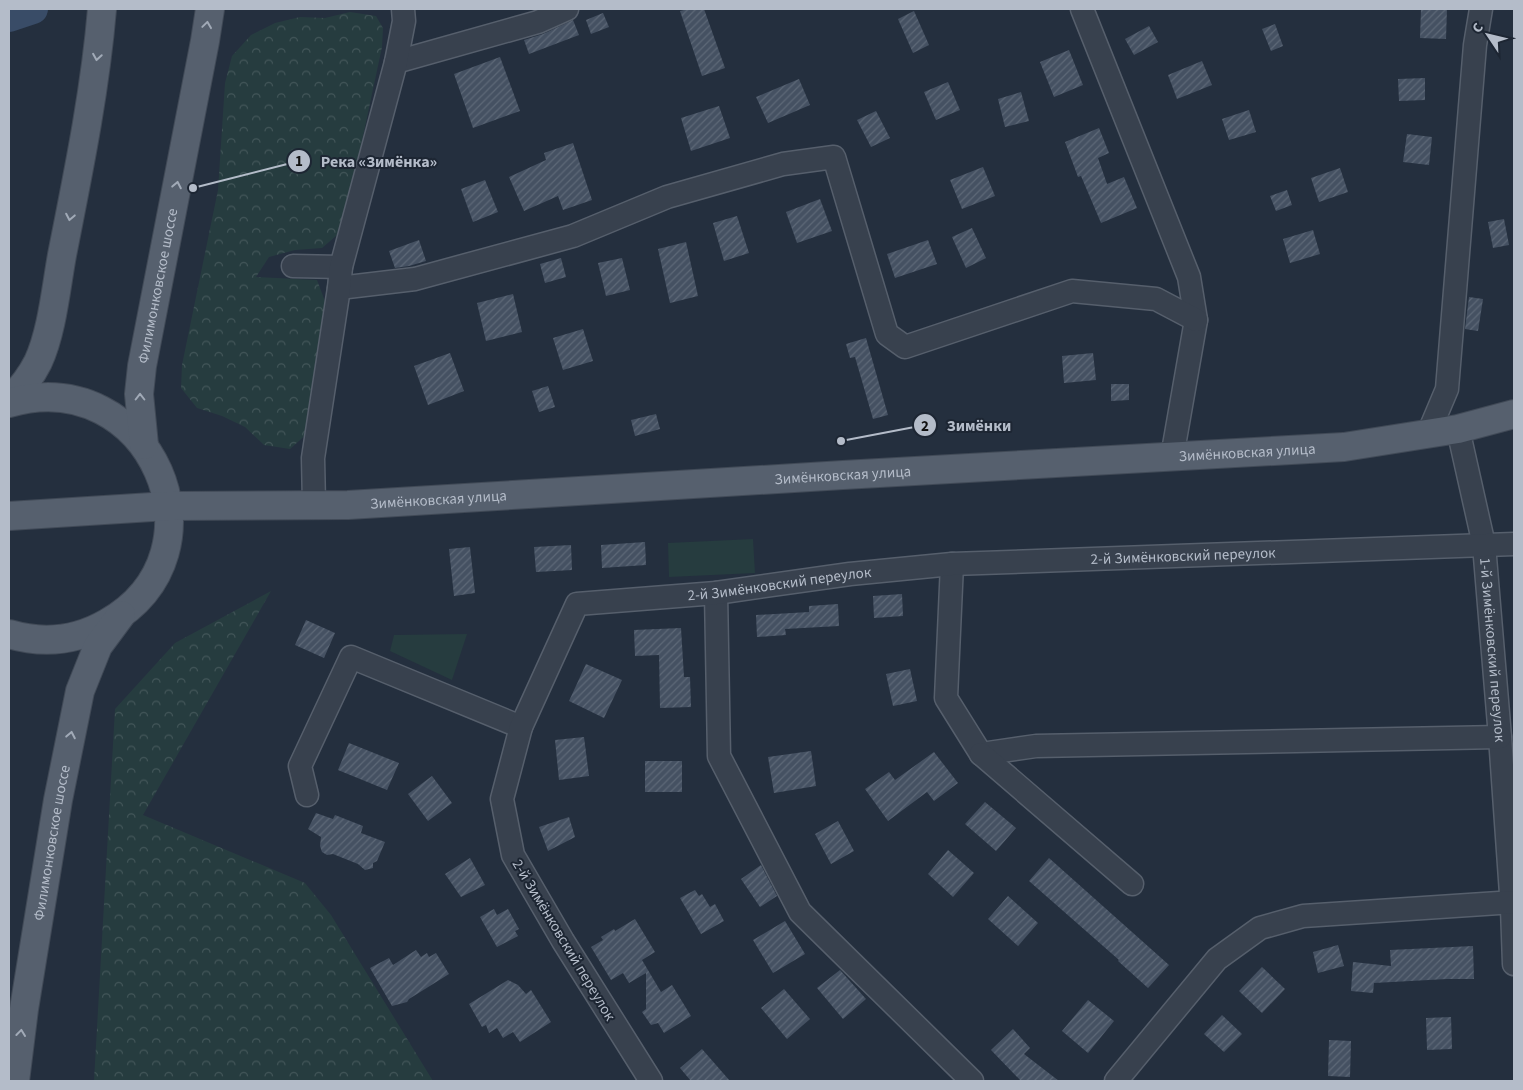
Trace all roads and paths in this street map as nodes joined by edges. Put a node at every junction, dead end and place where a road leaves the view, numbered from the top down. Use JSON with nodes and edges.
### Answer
{"nodes":[{"id":1,"x":102,"y":9,"type":"edge"},
{"id":2,"x":210,"y":9,"type":"edge"},
{"id":3,"x":403,"y":9,"type":"edge"},
{"id":4,"x":567,"y":9,"type":"edge"},
{"id":5,"x":1082,"y":9,"type":"edge"},
{"id":6,"x":1481,"y":9,"type":"edge"},
{"id":7,"x":396,"y":62,"type":"junction"},
{"id":8,"x":293,"y":266,"type":"dead end"},
{"id":9,"x":340,"y":277,"type":"junction"},
{"id":10,"x":1196,"y":320,"type":"junction"},
{"id":11,"x":9,"y":402,"type":"edge"},
{"id":12,"x":1514,"y":414,"type":"edge"},
{"id":13,"x":1458,"y":429,"type":"junction"},
{"id":14,"x":1428,"y":434,"type":"junction"},
{"id":15,"x":144,"y":445,"type":"junction"},
{"id":16,"x":1172,"y":457,"type":"junction"},
{"id":17,"x":314,"y":505,"type":"junction"},
{"id":18,"x":168,"y":506,"type":"junction"},
{"id":19,"x":9,"y":516,"type":"edge"},
{"id":20,"x":1514,"y":544,"type":"edge"},
{"id":21,"x":1484,"y":545,"type":"junction"},
{"id":22,"x":952,"y":564,"type":"junction"},
{"id":23,"x":716,"y":594,"type":"junction"},
{"id":24,"x":121,"y":615,"type":"junction"},
{"id":25,"x":9,"y":634,"type":"edge"},
{"id":26,"x":521,"y":727,"type":"junction"},
{"id":27,"x":1500,"y":738,"type":"junction"},
{"id":28,"x":981,"y":754,"type":"junction"},
{"id":29,"x":307,"y":795,"type":"dead end"},
{"id":30,"x":1132,"y":884,"type":"dead end"},
{"id":31,"x":1513,"y":902,"type":"edge"},
{"id":32,"x":1514,"y":964,"type":"edge"},
{"id":33,"x":16,"y":1081,"type":"edge"},
{"id":34,"x":652,"y":1081,"type":"edge"},
{"id":35,"x":972,"y":1081,"type":"edge"},
{"id":36,"x":1116,"y":1081,"type":"edge"}],
"edges":[{"from":1,"to":11,"type":"main road","name":"Филимонковское шоссе","one_way":true},
{"from":15,"to":2,"type":"main road","name":"Филимонковское шоссе","one_way":true},
{"from":3,"to":7,"type":"street"},
{"from":4,"to":7,"type":"street"},
{"from":5,"to":10,"type":"street"},
{"from":6,"to":14,"type":"street"},
{"from":7,"to":9,"type":"street"},
{"from":8,"to":9,"type":"street"},
{"from":9,"to":10,"type":"street"},
{"from":9,"to":17,"type":"street"},
{"from":10,"to":16,"type":"street"},
{"from":11,"to":15,"type":"main road","name":"Филимонковское шоссе"},
{"from":12,"to":13,"type":"main road","name":"Зимёнковская улица"},
{"from":13,"to":14,"type":"main road","name":"Зимёнковская улица"},
{"from":13,"to":21,"type":"street","name":"1-й Зимёнковский переулок"},
{"from":14,"to":16,"type":"main road","name":"Зимёнковская улица"},
{"from":15,"to":18,"type":"main road","name":"Филимонковское шоссе"},
{"from":16,"to":17,"type":"main road","name":"Зимёнковская улица"},
{"from":17,"to":18,"type":"main road","name":"Зимёнковская улица"},
{"from":18,"to":19,"type":"main road","name":"Зимёнковская улица"},
{"from":18,"to":24,"type":"main road","name":"Филимонковское шоссе"},
{"from":20,"to":21,"type":"street","name":"2-й Зимёнковский переулок"},
{"from":21,"to":22,"type":"street","name":"2-й Зимёнковский переулок"},
{"from":21,"to":27,"type":"street","name":"1-й Зимёнковский переулок"},
{"from":22,"to":23,"type":"street","name":"2-й Зимёнковский переулок"},
{"from":22,"to":28,"type":"street"},
{"from":23,"to":26,"type":"street","name":"2-й Зимёнковский переулок"},
{"from":23,"to":35,"type":"street"},
{"from":24,"to":25,"type":"main road","name":"Филимонковское шоссе"},
{"from":33,"to":24,"type":"main road","name":"Филимонковское шоссе","one_way":true},
{"from":26,"to":29,"type":"street"},
{"from":26,"to":34,"type":"street","name":"2-й Зимёнковский переулок"},
{"from":27,"to":28,"type":"street"},
{"from":27,"to":31,"type":"street","name":"1-й Зимёнковский переулок"},
{"from":28,"to":30,"type":"street"},
{"from":31,"to":32,"type":"street","name":"1-й Зимёнковский переулок"},
{"from":31,"to":36,"type":"street"}]}
